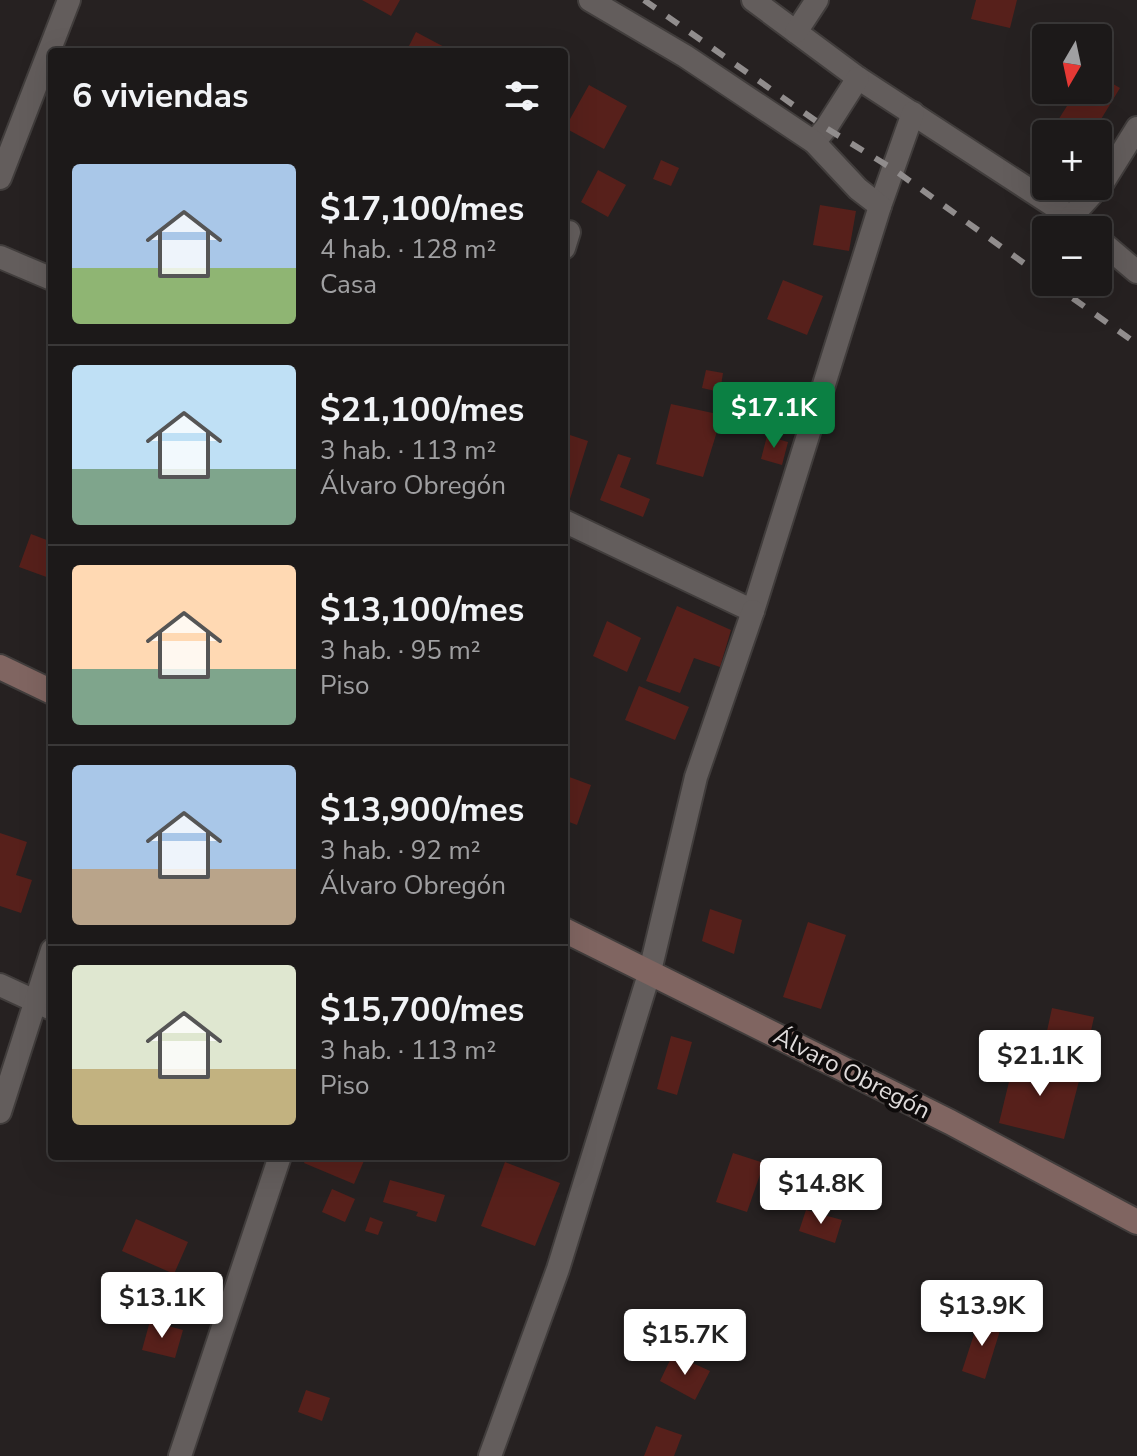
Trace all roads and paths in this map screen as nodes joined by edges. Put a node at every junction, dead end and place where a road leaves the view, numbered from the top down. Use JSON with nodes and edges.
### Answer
{"nodes":[{"id":1,"x":69,"y":0,"type":"edge"},
{"id":2,"x":590,"y":0,"type":"edge"},
{"id":3,"x":753,"y":0,"type":"edge"},
{"id":4,"x":817,"y":0,"type":"edge"},
{"id":5,"x":796,"y":32,"type":"junction"},
{"id":6,"x":50,"y":48,"type":"edge"},
{"id":7,"x":48,"y":54,"type":"edge"},
{"id":8,"x":858,"y":78,"type":"junction"},
{"id":9,"x":913,"y":113,"type":"junction"},
{"id":10,"x":1137,"y":128,"type":"edge"},
{"id":11,"x":814,"y":142,"type":"junction"},
{"id":12,"x":0,"y":178,"type":"edge"},
{"id":13,"x":880,"y":206,"type":"junction"},
{"id":14,"x":1067,"y":216,"type":"edge"},
{"id":15,"x":1084,"y":216,"type":"edge"},
{"id":16,"x":1112,"y":251,"type":"edge"},
{"id":17,"x":0,"y":257,"type":"edge"},
{"id":18,"x":1137,"y":272,"type":"edge"},
{"id":19,"x":48,"y":277,"type":"edge"},
{"id":20,"x":568,"y":523,"type":"edge"},
{"id":21,"x":753,"y":611,"type":"junction"},
{"id":22,"x":0,"y":667,"type":"edge"},
{"id":23,"x":48,"y":690,"type":"edge"},
{"id":24,"x":568,"y":932,"type":"edge"},
{"id":25,"x":650,"y":971,"type":"junction"},
{"id":26,"x":48,"y":978,"type":"edge"},
{"id":27,"x":0,"y":985,"type":"edge"},
{"id":28,"x":44,"y":1006,"type":"edge"},
{"id":29,"x":0,"y":1112,"type":"edge"},
{"id":30,"x":279,"y":1160,"type":"edge"},
{"id":31,"x":1137,"y":1222,"type":"edge"},
{"id":32,"x":180,"y":1456,"type":"edge"},
{"id":33,"x":490,"y":1456,"type":"edge"}],
"edges":[{"from":1,"to":6,"type":"street"},
{"from":2,"to":11,"type":"street"},
{"from":3,"to":5,"type":"street"},
{"from":4,"to":5,"type":"street"},
{"from":5,"to":8,"type":"street"},
{"from":7,"to":12,"type":"street"},
{"from":8,"to":9,"type":"street"},
{"from":8,"to":11,"type":"street"},
{"from":9,"to":13,"type":"street"},
{"from":9,"to":14,"type":"street"},
{"from":10,"to":15,"type":"street"},
{"from":11,"to":13,"type":"street"},
{"from":13,"to":21,"type":"street"},
{"from":16,"to":18,"type":"street"},
{"from":17,"to":19,"type":"street"},
{"from":20,"to":21,"type":"street"},
{"from":21,"to":25,"type":"street"},
{"from":22,"to":23,"type":"street"},
{"from":24,"to":25,"type":"street","name":"Álvaro Obregón"},
{"from":25,"to":31,"type":"street","name":"Álvaro Obregón"},
{"from":25,"to":33,"type":"street"},
{"from":26,"to":28,"type":"street"},
{"from":27,"to":28,"type":"street"},
{"from":28,"to":29,"type":"street"},
{"from":30,"to":32,"type":"street"}]}
